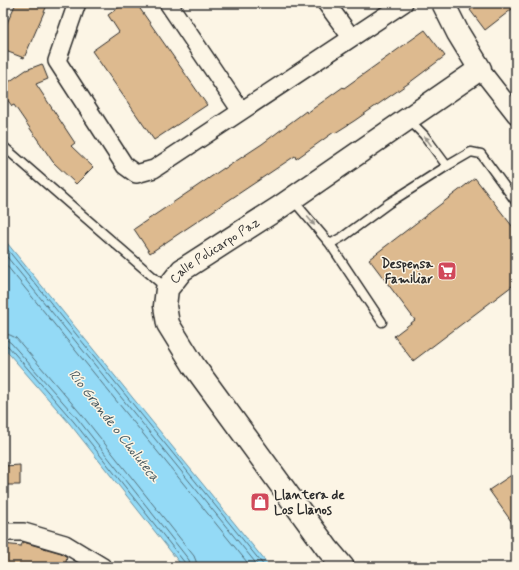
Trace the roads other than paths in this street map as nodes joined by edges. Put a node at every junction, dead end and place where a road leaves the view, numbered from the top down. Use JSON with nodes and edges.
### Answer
{"nodes":[{"id":1,"x":77,"y":3,"type":"edge"},
{"id":2,"x":168,"y":3,"type":"edge"},
{"id":3,"x":326,"y":3,"type":"edge"},
{"id":4,"x":404,"y":3,"type":"edge"},
{"id":5,"x":443,"y":3,"type":"edge"},
{"id":6,"x":351,"y":37,"type":"junction"},
{"id":7,"x":480,"y":69,"type":"junction"},
{"id":8,"x":514,"y":107,"type":"edge"},
{"id":9,"x":241,"y":111,"type":"junction"},
{"id":10,"x":408,"y":118,"type":"junction"},
{"id":11,"x":3,"y":146,"type":"edge"},
{"id":12,"x":446,"y":166,"type":"junction"},
{"id":13,"x":293,"y":199,"type":"junction"},
{"id":14,"x":516,"y":202,"type":"edge"},
{"id":15,"x":330,"y":244,"type":"junction"},
{"id":16,"x":167,"y":289,"type":"junction"},
{"id":17,"x":382,"y":322,"type":"dead end"},
{"id":18,"x":3,"y":532,"type":"edge"},
{"id":19,"x":103,"y":567,"type":"edge"},
{"id":20,"x":343,"y":567,"type":"edge"}],
"edges":[{"from":1,"to":9,"type":"street"},
{"from":2,"to":9,"type":"street"},
{"from":3,"to":6,"type":"street"},
{"from":4,"to":6,"type":"street"},
{"from":5,"to":7,"type":"street"},
{"from":6,"to":9,"type":"street"},
{"from":7,"to":8,"type":"street"},
{"from":7,"to":10,"type":"street","name":"Calle Policarpo Paz"},
{"from":12,"to":10,"type":"lane","one_way":true},
{"from":10,"to":13,"type":"street","name":"Calle Policarpo Paz"},
{"from":11,"to":16,"type":"lane"},
{"from":12,"to":14,"type":"lane"},
{"from":12,"to":15,"type":"lane"},
{"from":13,"to":15,"type":"lane","one_way":true},
{"from":13,"to":16,"type":"street","name":"Calle Policarpo Paz"},
{"from":15,"to":17,"type":"lane"},
{"from":16,"to":20,"type":"street","name":"Calle Policarpo Paz"},
{"from":18,"to":19,"type":"street"}]}
